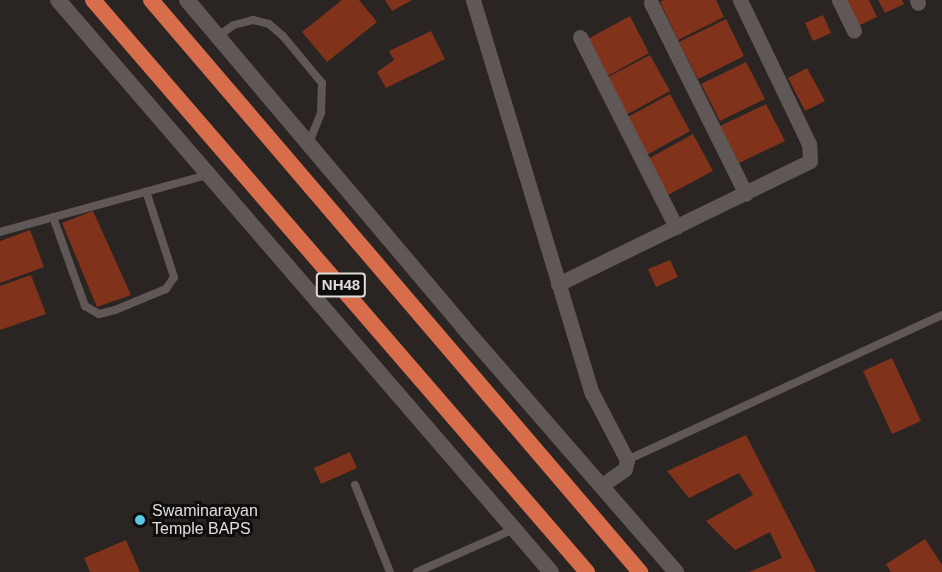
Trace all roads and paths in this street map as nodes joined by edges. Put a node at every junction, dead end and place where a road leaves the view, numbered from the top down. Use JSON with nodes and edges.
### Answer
{"nodes":[{"id":1,"x":58,"y":0,"type":"edge"},
{"id":2,"x":93,"y":0,"type":"edge"},
{"id":3,"x":151,"y":0,"type":"edge"},
{"id":4,"x":187,"y":0,"type":"edge"},
{"id":5,"x":473,"y":0,"type":"edge"},
{"id":6,"x":740,"y":0,"type":"edge"},
{"id":7,"x":839,"y":0,"type":"edge"},
{"id":8,"x":651,"y":3,"type":"dead end"},
{"id":9,"x":854,"y":31,"type":"dead end"},
{"id":10,"x":218,"y":36,"type":"junction"},
{"id":11,"x":580,"y":37,"type":"dead end"},
{"id":12,"x":309,"y":143,"type":"junction"},
{"id":13,"x":208,"y":174,"type":"junction"},
{"id":14,"x":147,"y":191,"type":"junction"},
{"id":15,"x":746,"y":194,"type":"junction"},
{"id":16,"x":53,"y":217,"type":"junction"},
{"id":17,"x":676,"y":227,"type":"junction"},
{"id":18,"x":0,"y":232,"type":"edge"},
{"id":19,"x":558,"y":284,"type":"junction"},
{"id":20,"x":942,"y":315,"type":"edge"},
{"id":21,"x":627,"y":460,"type":"junction"},
{"id":22,"x":355,"y":485,"type":"dead end"},
{"id":23,"x":601,"y":486,"type":"junction"},
{"id":24,"x":514,"y":529,"type":"junction"},
{"id":25,"x":423,"y":571,"type":"edge"},
{"id":26,"x":390,"y":572,"type":"edge"},
{"id":27,"x":551,"y":572,"type":"edge"},
{"id":28,"x":587,"y":572,"type":"edge"},
{"id":29,"x":640,"y":572,"type":"edge"},
{"id":30,"x":676,"y":572,"type":"edge"}],
"edges":[{"from":1,"to":13,"type":"street"},
{"from":2,"to":28,"type":"highway","number":"NH48"},
{"from":3,"to":29,"type":"highway","number":"NH48"},
{"from":4,"to":10,"type":"street"},
{"from":5,"to":19,"type":"street"},
{"from":6,"to":15,"type":"street"},
{"from":7,"to":9,"type":"street"},
{"from":8,"to":15,"type":"street"},
{"from":10,"to":12,"type":"street"},
{"from":10,"to":12,"type":"lane"},
{"from":11,"to":17,"type":"street"},
{"from":12,"to":23,"type":"street"},
{"from":13,"to":14,"type":"lane"},
{"from":13,"to":24,"type":"street"},
{"from":14,"to":16,"type":"lane"},
{"from":14,"to":16,"type":"lane"},
{"from":15,"to":17,"type":"street"},
{"from":16,"to":18,"type":"lane"},
{"from":17,"to":19,"type":"street"},
{"from":19,"to":21,"type":"street"},
{"from":20,"to":21,"type":"lane"},
{"from":21,"to":23,"type":"street"},
{"from":22,"to":26,"type":"lane"},
{"from":23,"to":30,"type":"street"},
{"from":24,"to":25,"type":"lane"},
{"from":24,"to":27,"type":"street"}]}
